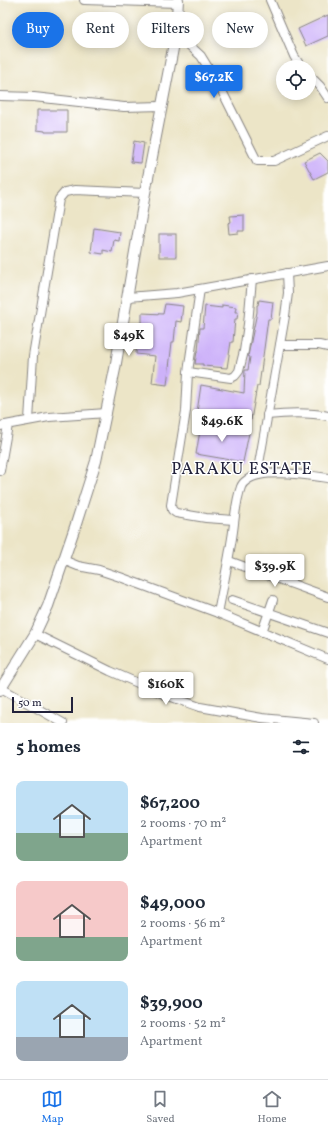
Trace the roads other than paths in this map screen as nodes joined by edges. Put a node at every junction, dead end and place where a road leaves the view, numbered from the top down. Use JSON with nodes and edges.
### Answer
{"nodes":[{"id":1,"x":84,"y":0,"type":"edge"},
{"id":2,"x":270,"y":0,"type":"edge"},
{"id":3,"x":177,"y":1,"type":"edge"},
{"id":4,"x":177,"y":12,"type":"edge"},
{"id":5,"x":173,"y":48,"type":"edge"},
{"id":6,"x":193,"y":48,"type":"edge"},
{"id":7,"x":297,"y":60,"type":"edge"},
{"id":8,"x":316,"y":82,"type":"edge"},
{"id":9,"x":0,"y":96,"type":"edge"},
{"id":10,"x":328,"y":98,"type":"edge"},
{"id":11,"x":162,"y":106,"type":"junction"},
{"id":12,"x":328,"y":136,"type":"edge"},
{"id":13,"x":145,"y":193,"type":"junction"},
{"id":14,"x":328,"y":266,"type":"edge"},
{"id":15,"x":287,"y":273,"type":"junction"},
{"id":16,"x":252,"y":280,"type":"junction"},
{"id":17,"x":200,"y":288,"type":"junction"},
{"id":18,"x":128,"y":298,"type":"junction"},
{"id":19,"x":280,"y":345,"type":"junction"},
{"id":20,"x":328,"y":347,"type":"edge"},
{"id":21,"x":188,"y":372,"type":"junction"},
{"id":22,"x":107,"y":413,"type":"junction"},
{"id":23,"x":267,"y":415,"type":"junction"},
{"id":24,"x":328,"y":416,"type":"edge"},
{"id":25,"x":29,"y":420,"type":"junction"},
{"id":26,"x":4,"y":425,"type":"edge"},
{"id":27,"x":0,"y":472,"type":"edge"},
{"id":28,"x":257,"y":475,"type":"junction"},
{"id":29,"x":328,"y":478,"type":"edge"},
{"id":30,"x":234,"y":520,"type":"junction"},
{"id":31,"x":63,"y":560,"type":"junction"},
{"id":32,"x":229,"y":561,"type":"junction"},
{"id":33,"x":328,"y":597,"type":"edge"},
{"id":34,"x":232,"y":600,"type":"dead end"},
{"id":35,"x":273,"y":600,"type":"dead end"},
{"id":36,"x":218,"y":613,"type":"junction"},
{"id":37,"x":268,"y":613,"type":"junction"},
{"id":38,"x":262,"y":632,"type":"junction"},
{"id":39,"x":328,"y":633,"type":"edge"},
{"id":40,"x":35,"y":634,"type":"junction"},
{"id":41,"x":328,"y":659,"type":"edge"},
{"id":42,"x":0,"y":689,"type":"edge"},
{"id":43,"x":63,"y":723,"type":"edge"},
{"id":44,"x":314,"y":723,"type":"edge"}],
"edges":[{"from":1,"to":3,"type":"street"},
{"from":2,"to":7,"type":"street"},
{"from":3,"to":4,"type":"street"},
{"from":5,"to":11,"type":"street"},
{"from":6,"to":12,"type":"street"},
{"from":8,"to":10,"type":"street"},
{"from":9,"to":11,"type":"street"},
{"from":11,"to":13,"type":"street"},
{"from":13,"to":18,"type":"street"},
{"from":13,"to":25,"type":"street"},
{"from":14,"to":15,"type":"street"},
{"from":15,"to":16,"type":"street"},
{"from":15,"to":19,"type":"street"},
{"from":16,"to":17,"type":"street"},
{"from":16,"to":21,"type":"street"},
{"from":17,"to":18,"type":"street"},
{"from":17,"to":21,"type":"street"},
{"from":18,"to":22,"type":"street"},
{"from":19,"to":20,"type":"street"},
{"from":19,"to":23,"type":"street"},
{"from":21,"to":30,"type":"street"},
{"from":22,"to":25,"type":"street"},
{"from":22,"to":31,"type":"street"},
{"from":23,"to":24,"type":"street"},
{"from":23,"to":28,"type":"street"},
{"from":25,"to":26,"type":"street"},
{"from":26,"to":27,"type":"street"},
{"from":28,"to":29,"type":"street"},
{"from":28,"to":30,"type":"street"},
{"from":30,"to":32,"type":"street"},
{"from":31,"to":36,"type":"street"},
{"from":31,"to":40,"type":"street"},
{"from":32,"to":33,"type":"street"},
{"from":32,"to":36,"type":"street"},
{"from":34,"to":37,"type":"street"},
{"from":35,"to":37,"type":"street"},
{"from":36,"to":38,"type":"street"},
{"from":37,"to":38,"type":"street"},
{"from":37,"to":39,"type":"street"},
{"from":38,"to":41,"type":"street"},
{"from":40,"to":42,"type":"street"},
{"from":40,"to":44,"type":"street"},
{"from":42,"to":43,"type":"street"}]}
